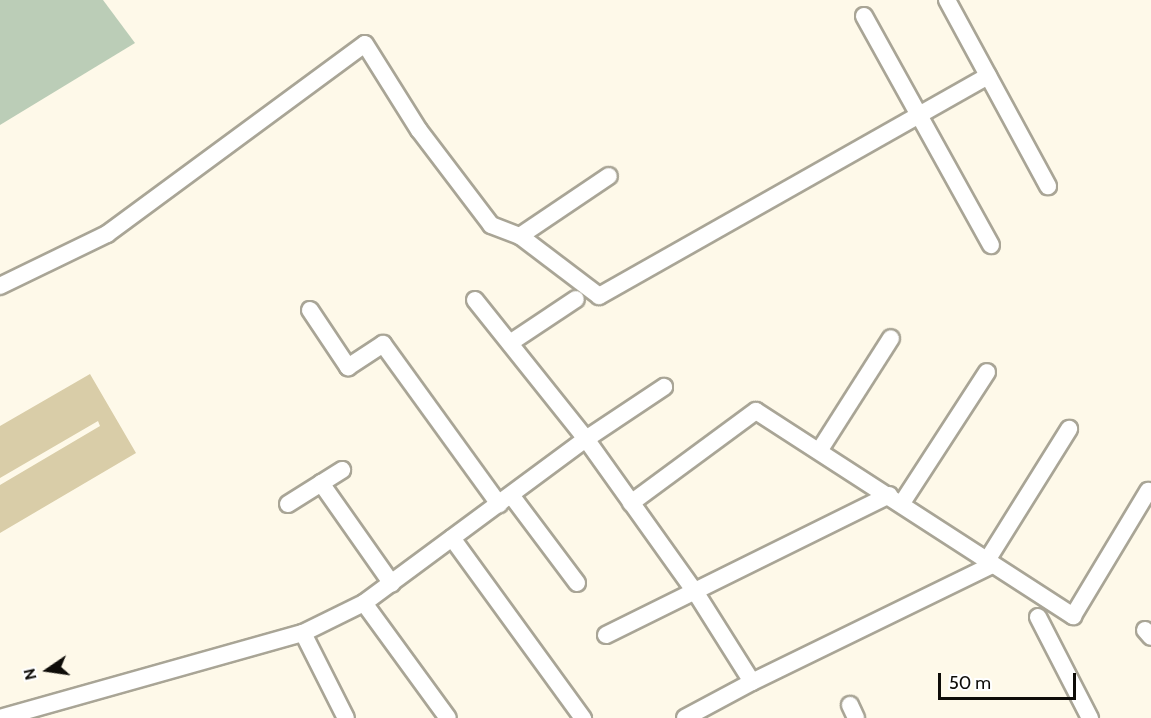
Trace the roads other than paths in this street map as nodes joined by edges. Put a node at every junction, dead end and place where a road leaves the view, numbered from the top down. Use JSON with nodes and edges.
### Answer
{"nodes":[{"id":1,"x":946,"y":0,"type":"edge"},
{"id":2,"x":864,"y":15,"type":"dead end"},
{"id":3,"x":988,"y":76,"type":"junction"},
{"id":4,"x":919,"y":116,"type":"junction"},
{"id":5,"x":609,"y":176,"type":"dead end"},
{"id":6,"x":1048,"y":186,"type":"dead end"},
{"id":7,"x":520,"y":236,"type":"junction"},
{"id":8,"x":991,"y":245,"type":"dead end"},
{"id":9,"x":0,"y":286,"type":"edge"},
{"id":10,"x":576,"y":299,"type":"dead end"},
{"id":11,"x":475,"y":300,"type":"dead end"},
{"id":12,"x":310,"y":310,"type":"dead end"},
{"id":13,"x":891,"y":338,"type":"dead end"},
{"id":14,"x":510,"y":343,"type":"junction"},
{"id":15,"x":987,"y":372,"type":"dead end"},
{"id":16,"x":664,"y":387,"type":"dead end"},
{"id":17,"x":1069,"y":429,"type":"dead end"},
{"id":18,"x":586,"y":439,"type":"junction"},
{"id":19,"x":821,"y":448,"type":"junction"},
{"id":20,"x":342,"y":470,"type":"dead end"},
{"id":21,"x":321,"y":483,"type":"junction"},
{"id":22,"x":1148,"y":491,"type":"dead end"},
{"id":23,"x":895,"y":499,"type":"junction"},
{"id":24,"x":505,"y":500,"type":"junction"},
{"id":25,"x":631,"y":503,"type":"junction"},
{"id":26,"x":288,"y":504,"type":"dead end"},
{"id":27,"x":452,"y":538,"type":"junction"},
{"id":28,"x":989,"y":563,"type":"junction"},
{"id":29,"x":577,"y":583,"type":"dead end"},
{"id":30,"x":392,"y":584,"type":"junction"},
{"id":31,"x":696,"y":593,"type":"junction"},
{"id":32,"x":364,"y":603,"type":"junction"},
{"id":33,"x":1038,"y":617,"type":"dead end"},
{"id":34,"x":303,"y":633,"type":"junction"},
{"id":35,"x":606,"y":636,"type":"dead end"},
{"id":36,"x":752,"y":682,"type":"junction"},
{"id":37,"x":0,"y":718,"type":"edge"},
{"id":38,"x":346,"y":718,"type":"edge"},
{"id":39,"x":448,"y":718,"type":"edge"},
{"id":40,"x":583,"y":718,"type":"edge"},
{"id":41,"x":685,"y":718,"type":"edge"},
{"id":42,"x":1090,"y":718,"type":"edge"}],
"edges":[{"from":1,"to":3,"type":"street"},
{"from":2,"to":4,"type":"street"},
{"from":3,"to":4,"type":"street"},
{"from":3,"to":6,"type":"street"},
{"from":4,"to":7,"type":"street"},
{"from":4,"to":8,"type":"street"},
{"from":5,"to":7,"type":"street"},
{"from":7,"to":9,"type":"street"},
{"from":10,"to":14,"type":"street"},
{"from":11,"to":14,"type":"street"},
{"from":12,"to":24,"type":"street"},
{"from":13,"to":19,"type":"street"},
{"from":14,"to":18,"type":"street"},
{"from":15,"to":23,"type":"street"},
{"from":16,"to":18,"type":"street"},
{"from":17,"to":28,"type":"street"},
{"from":18,"to":24,"type":"street"},
{"from":18,"to":25,"type":"street"},
{"from":19,"to":23,"type":"street"},
{"from":19,"to":25,"type":"street"},
{"from":20,"to":21,"type":"street"},
{"from":21,"to":26,"type":"street"},
{"from":21,"to":30,"type":"street"},
{"from":22,"to":28,"type":"street"},
{"from":23,"to":28,"type":"street"},
{"from":23,"to":31,"type":"street"},
{"from":24,"to":27,"type":"street"},
{"from":24,"to":29,"type":"street"},
{"from":25,"to":31,"type":"street"},
{"from":27,"to":30,"type":"street"},
{"from":27,"to":40,"type":"street"},
{"from":28,"to":36,"type":"street"},
{"from":30,"to":32,"type":"street"},
{"from":31,"to":35,"type":"street"},
{"from":31,"to":36,"type":"street"},
{"from":32,"to":34,"type":"street"},
{"from":32,"to":39,"type":"street"},
{"from":33,"to":42,"type":"street"},
{"from":34,"to":37,"type":"street"},
{"from":34,"to":38,"type":"street"},
{"from":36,"to":41,"type":"street"}]}
